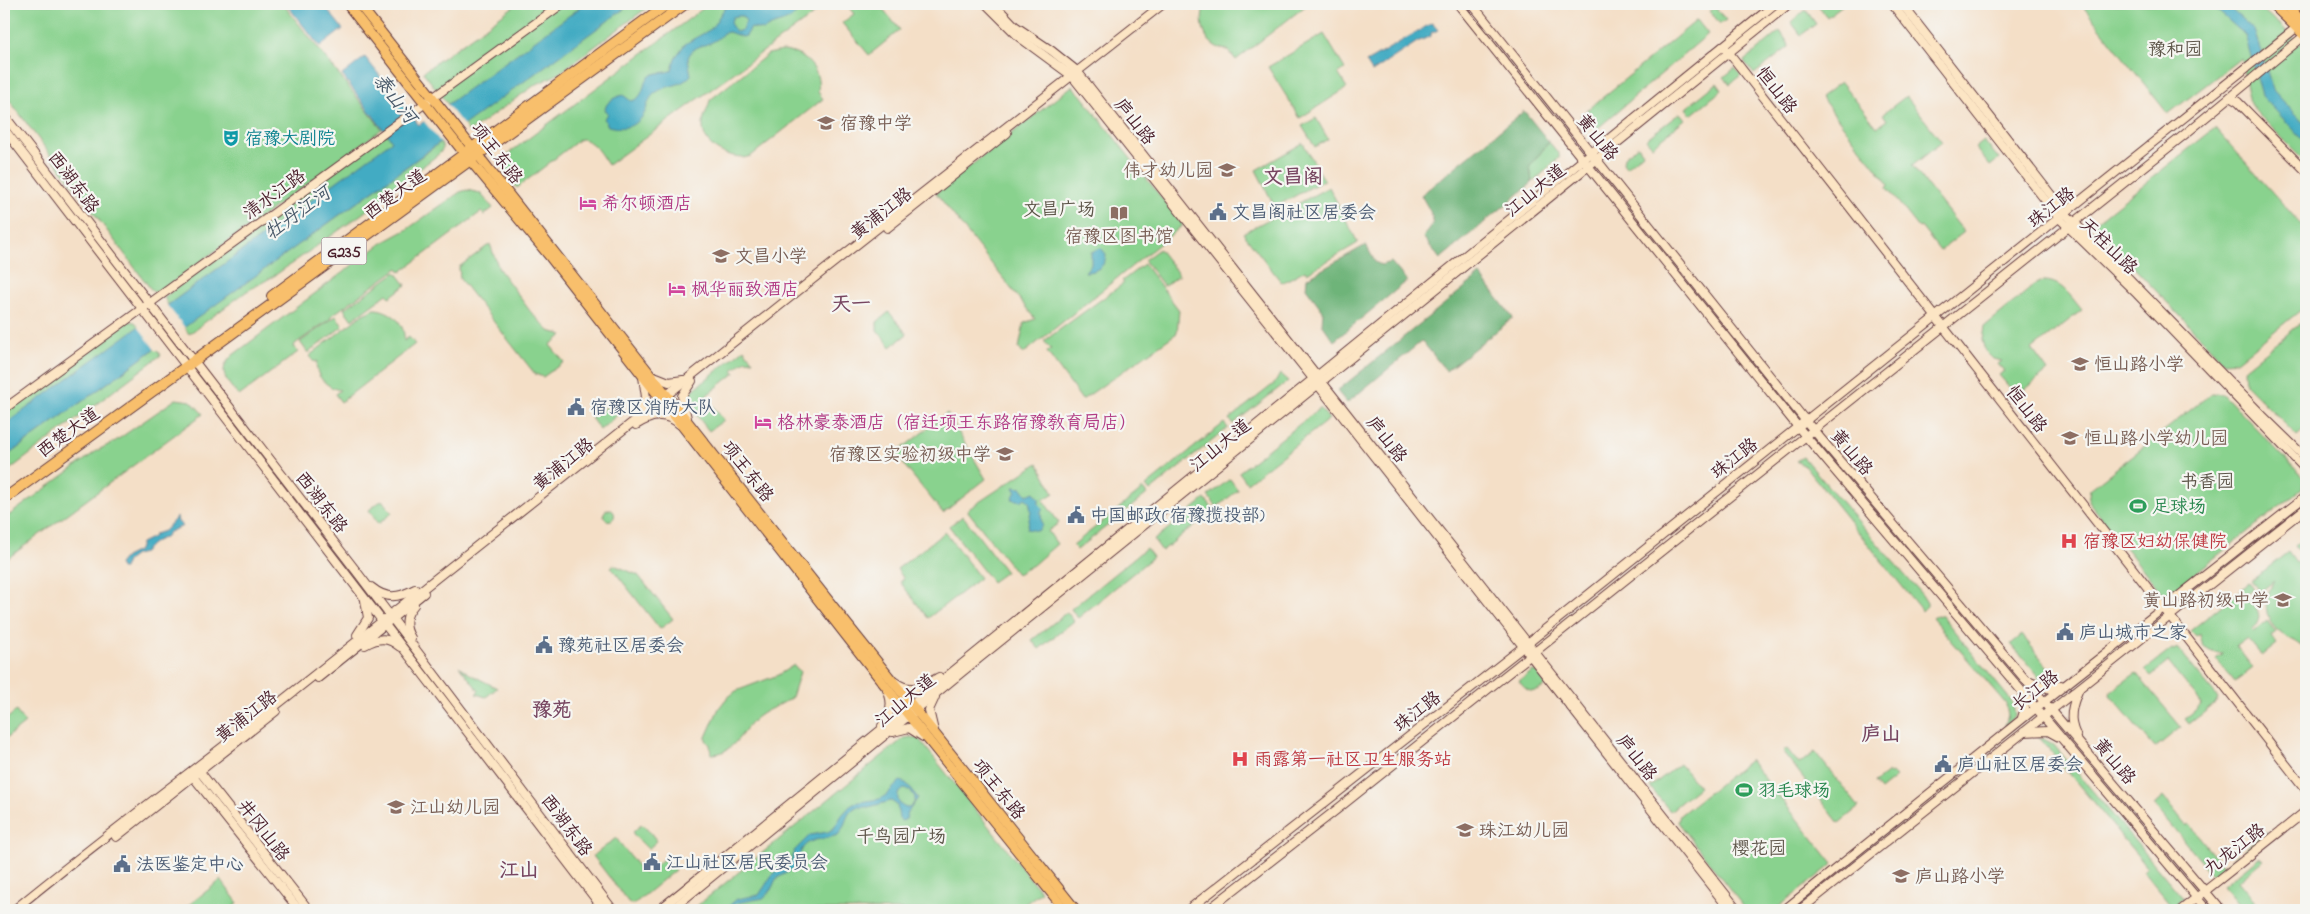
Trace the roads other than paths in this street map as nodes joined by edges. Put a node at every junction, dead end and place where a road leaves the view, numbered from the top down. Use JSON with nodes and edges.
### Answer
{"nodes":[{"id":1,"x":347,"y":4,"type":"edge"},
{"id":2,"x":359,"y":4,"type":"edge"},
{"id":3,"x":562,"y":4,"type":"edge"},
{"id":4,"x":667,"y":4,"type":"edge"},
{"id":5,"x":685,"y":4,"type":"edge"},
{"id":6,"x":986,"y":4,"type":"edge"},
{"id":7,"x":994,"y":4,"type":"edge"},
{"id":8,"x":1163,"y":4,"type":"edge"},
{"id":9,"x":1170,"y":4,"type":"edge"},
{"id":10,"x":1458,"y":4,"type":"edge"},
{"id":11,"x":1472,"y":4,"type":"edge"},
{"id":12,"x":1775,"y":4,"type":"edge"},
{"id":13,"x":1789,"y":4,"type":"edge"},
{"id":14,"x":1892,"y":4,"type":"edge"},
{"id":15,"x":1902,"y":4,"type":"edge"},
{"id":16,"x":2272,"y":4,"type":"edge"},
{"id":17,"x":2286,"y":4,"type":"edge"},
{"id":18,"x":2300,"y":4,"type":"edge"},
{"id":19,"x":2306,"y":9,"type":"edge"},
{"id":20,"x":2306,"y":21,"type":"edge"},
{"id":21,"x":2303,"y":32,"type":"edge"},
{"id":22,"x":1727,"y":48,"type":"junction"},
{"id":23,"x":1076,"y":75,"type":"junction"},
{"id":24,"x":2230,"y":97,"type":"junction"},
{"id":25,"x":431,"y":104,"type":"junction"},
{"id":26,"x":4,"y":115,"type":"edge"},
{"id":27,"x":4,"y":130,"type":"edge"},
{"id":28,"x":1591,"y":152,"type":"junction"},
{"id":29,"x":470,"y":153,"type":"junction"},
{"id":30,"x":1582,"y":159,"type":"junction"},
{"id":31,"x":1596,"y":159,"type":"junction"},
{"id":32,"x":1588,"y":166,"type":"junction"},
{"id":33,"x":2306,"y":172,"type":"edge"},
{"id":34,"x":2063,"y":216,"type":"junction"},
{"id":35,"x":2074,"y":222,"type":"junction"},
{"id":36,"x":2068,"y":227,"type":"junction"},
{"id":37,"x":1984,"y":279,"type":"junction"},
{"id":38,"x":1991,"y":288,"type":"junction"},
{"id":39,"x":150,"y":307,"type":"junction"},
{"id":40,"x":143,"y":312,"type":"junction"},
{"id":41,"x":1937,"y":316,"type":"junction"},
{"id":42,"x":1944,"y":325,"type":"junction"},
{"id":43,"x":192,"y":358,"type":"junction"},
{"id":44,"x":183,"y":365,"type":"junction"},
{"id":45,"x":646,"y":373,"type":"junction"},
{"id":46,"x":691,"y":379,"type":"junction"},
{"id":47,"x":1318,"y":380,"type":"junction"},
{"id":48,"x":666,"y":399,"type":"junction"},
{"id":49,"x":4,"y":409,"type":"edge"},
{"id":50,"x":1805,"y":420,"type":"junction"},
{"id":51,"x":634,"y":423,"type":"junction"},
{"id":52,"x":687,"y":426,"type":"junction"},
{"id":53,"x":1798,"y":427,"type":"junction"},
{"id":54,"x":1812,"y":429,"type":"junction"},
{"id":55,"x":1805,"y":435,"type":"junction"},
{"id":56,"x":2306,"y":458,"type":"edge"},
{"id":57,"x":2306,"y":470,"type":"edge"},
{"id":58,"x":4,"y":491,"type":"edge"},
{"id":59,"x":1714,"y":492,"type":"junction"},
{"id":60,"x":2306,"y":496,"type":"edge"},
{"id":61,"x":4,"y":499,"type":"edge"},
{"id":62,"x":1722,"y":502,"type":"junction"},
{"id":63,"x":2306,"y":508,"type":"edge"},
{"id":64,"x":1668,"y":530,"type":"junction"},
{"id":65,"x":1675,"y":539,"type":"junction"},
{"id":66,"x":357,"y":572,"type":"junction"},
{"id":67,"x":350,"y":578,"type":"junction"},
{"id":68,"x":436,"y":580,"type":"junction"},
{"id":69,"x":2165,"y":607,"type":"junction"},
{"id":70,"x":1566,"y":612,"type":"junction"},
{"id":71,"x":2171,"y":615,"type":"junction"},
{"id":72,"x":388,"y":619,"type":"junction"},
{"id":73,"x":1574,"y":621,"type":"junction"},
{"id":74,"x":1525,"y":645,"type":"junction"},
{"id":75,"x":349,"y":650,"type":"junction"},
{"id":76,"x":1533,"y":654,"type":"junction"},
{"id":77,"x":426,"y":670,"type":"junction"},
{"id":78,"x":958,"y":670,"type":"junction"},
{"id":79,"x":879,"y":671,"type":"junction"},
{"id":80,"x":2024,"y":678,"type":"junction"},
{"id":81,"x":2070,"y":681,"type":"junction"},
{"id":82,"x":2018,"y":687,"type":"junction"},
{"id":83,"x":2080,"y":687,"type":"junction"},
{"id":84,"x":2044,"y":701,"type":"junction"},
{"id":85,"x":2036,"y":708,"type":"junction"},
{"id":86,"x":910,"y":710,"type":"junction"},
{"id":87,"x":2052,"y":710,"type":"junction"},
{"id":88,"x":2043,"y":716,"type":"junction"},
{"id":89,"x":2018,"y":722,"type":"junction"},
{"id":90,"x":2022,"y":733,"type":"junction"},
{"id":91,"x":872,"y":742,"type":"junction"},
{"id":92,"x":2065,"y":742,"type":"junction"},
{"id":93,"x":937,"y":743,"type":"junction"},
{"id":94,"x":2080,"y":743,"type":"junction"},
{"id":95,"x":195,"y":772,"type":"junction"},
{"id":96,"x":2306,"y":785,"type":"edge"},
{"id":97,"x":2306,"y":790,"type":"edge"},
{"id":98,"x":2306,"y":811,"type":"edge"},
{"id":99,"x":2306,"y":817,"type":"edge"},
{"id":100,"x":594,"y":892,"type":"junction"},
{"id":101,"x":2206,"y":893,"type":"junction"},
{"id":102,"x":678,"y":895,"type":"junction"},
{"id":103,"x":2198,"y":900,"type":"junction"},
{"id":104,"x":673,"y":909,"type":"edge"},
{"id":105,"x":14,"y":910,"type":"edge"},
{"id":106,"x":22,"y":910,"type":"edge"},
{"id":107,"x":299,"y":910,"type":"edge"},
{"id":108,"x":309,"y":910,"type":"edge"},
{"id":109,"x":603,"y":910,"type":"edge"},
{"id":110,"x":613,"y":910,"type":"edge"},
{"id":111,"x":618,"y":910,"type":"edge"},
{"id":112,"x":654,"y":910,"type":"edge"},
{"id":113,"x":659,"y":910,"type":"edge"},
{"id":114,"x":1065,"y":910,"type":"edge"},
{"id":115,"x":1076,"y":910,"type":"edge"},
{"id":116,"x":1188,"y":910,"type":"edge"},
{"id":117,"x":1208,"y":910,"type":"edge"},
{"id":118,"x":1730,"y":910,"type":"edge"},
{"id":119,"x":1738,"y":910,"type":"edge"},
{"id":120,"x":1784,"y":910,"type":"edge"},
{"id":121,"x":1800,"y":910,"type":"edge"},
{"id":122,"x":2181,"y":910,"type":"edge"},
{"id":123,"x":2188,"y":910,"type":"edge"},
{"id":124,"x":2207,"y":910,"type":"edge"},
{"id":125,"x":2222,"y":910,"type":"edge"}],
"edges":[{"from":1,"to":25,"type":"main road","name":"项王东路"},
{"from":2,"to":25,"type":"main road","name":"项王东路"},
{"from":3,"to":25,"type":"street","name":"清水江路"},
{"from":4,"to":29,"type":"highway","name":"西楚大道","number":"G235"},
{"from":5,"to":29,"type":"highway","name":"西楚大道","number":"G235"},
{"from":6,"to":23,"type":"street","name":"庐山路"},
{"from":7,"to":23,"type":"street","name":"庐山路"},
{"from":8,"to":23,"type":"street","name":"黄浦江路"},
{"from":9,"to":23,"type":"street","name":"黄浦江路"},
{"from":10,"to":30,"type":"street","name":"黄山路"},
{"from":11,"to":28,"type":"street","name":"黄山路"},
{"from":12,"to":22,"type":"street","name":"江山大道"},
{"from":13,"to":22,"type":"street","name":"江山大道"},
{"from":14,"to":34,"type":"street","name":"天柱山路"},
{"from":15,"to":34,"type":"street","name":"天柱山路"},
{"from":16,"to":21,"type":"main road"},
{"from":17,"to":20,"type":"highway"},
{"from":17,"to":21,"type":"highway"},
{"from":18,"to":19,"type":"highway"},
{"from":21,"to":24,"type":"street","name":"珠江路"},
{"from":21,"to":34,"type":"street","name":"珠江路"},
{"from":22,"to":28,"type":"street","name":"江山大道"},
{"from":22,"to":31,"type":"street","name":"江山大道"},
{"from":22,"to":41,"type":"street","name":"恒山路"},
{"from":23,"to":46,"type":"street","name":"黄浦江路"},
{"from":23,"to":47,"type":"street","name":"庐山路"},
{"from":24,"to":33,"type":"street"},
{"from":24,"to":35,"type":"street","name":"珠江路"},
{"from":25,"to":29,"type":"main road","name":"项王东路"},
{"from":25,"to":29,"type":"main road","name":"项王东路"},
{"from":25,"to":39,"type":"street","name":"清水江路"},
{"from":26,"to":39,"type":"street","name":"西湖东路"},
{"from":27,"to":40,"type":"street","name":"西湖东路"},
{"from":28,"to":30,"type":"street","name":"江山大道"},
{"from":28,"to":31,"type":"street","name":"黄山路"},
{"from":29,"to":43,"type":"highway","name":"西楚大道","number":"G235"},
{"from":29,"to":45,"type":"main road","name":"项王东路"},
{"from":30,"to":32,"type":"street","name":"黄山路"},
{"from":30,"to":47,"type":"street","name":"江山大道"},
{"from":31,"to":32,"type":"street","name":"江山大道"},
{"from":31,"to":50,"type":"street","name":"黄山路"},
{"from":32,"to":47,"type":"street","name":"江山大道"},
{"from":32,"to":53,"type":"street","name":"黄山路"},
{"from":34,"to":35,"type":"street","name":"天柱山路"},
{"from":34,"to":36,"type":"street","name":"天柱山路"},
{"from":34,"to":37,"type":"street","name":"珠江路"},
{"from":35,"to":36,"type":"street","name":"珠江路"},
{"from":35,"to":56,"type":"street","name":"天柱山路"},
{"from":36,"to":38,"type":"street","name":"珠江路"},
{"from":36,"to":57,"type":"street","name":"天柱山路"},
{"from":37,"to":38,"type":"street"},
{"from":37,"to":41,"type":"street","name":"珠江路"},
{"from":38,"to":42,"type":"street","name":"珠江路"},
{"from":39,"to":40,"type":"street","name":"清水江路"},
{"from":39,"to":43,"type":"street","name":"西湖东路"},
{"from":40,"to":44,"type":"street","name":"西湖东路"},
{"from":40,"to":49,"type":"street","name":"清水江路"},
{"from":41,"to":42,"type":"street","name":"恒山路"},
{"from":41,"to":50,"type":"street","name":"珠江路"},
{"from":42,"to":54,"type":"street","name":"珠江路"},
{"from":42,"to":69,"type":"street","name":"恒山路"},
{"from":43,"to":44,"type":"highway","name":"西楚大道","number":"G235"},
{"from":43,"to":66,"type":"street","name":"西湖东路"},
{"from":44,"to":58,"type":"highway","name":"西楚大道","number":"G235"},
{"from":44,"to":61,"type":"highway","name":"西楚大道","number":"G235"},
{"from":44,"to":67,"type":"street","name":"西湖东路"},
{"from":45,"to":46,"type":"street"},
{"from":45,"to":48,"type":"main road","name":"项王东路"},
{"from":45,"to":51,"type":"street"},
{"from":46,"to":48,"type":"street","name":"黄浦江路"},
{"from":46,"to":52,"type":"street"},
{"from":47,"to":74,"type":"street","name":"庐山路"},
{"from":47,"to":78,"type":"street","name":"江山大道"},
{"from":48,"to":51,"type":"street","name":"黄浦江路"},
{"from":48,"to":52,"type":"main road","name":"项王东路"},
{"from":50,"to":53,"type":"street","name":"珠江路"},
{"from":50,"to":54,"type":"street","name":"黄山路"},
{"from":51,"to":52,"type":"street"},
{"from":51,"to":68,"type":"street","name":"黄浦江路"},
{"from":52,"to":79,"type":"main road","name":"项王东路"},
{"from":53,"to":55,"type":"street","name":"黄山路"},
{"from":53,"to":59,"type":"street","name":"珠江路"},
{"from":54,"to":55,"type":"street","name":"珠江路"},
{"from":54,"to":80,"type":"street","name":"黄山路"},
{"from":55,"to":62,"type":"street","name":"珠江路"},
{"from":55,"to":82,"type":"street","name":"黄山路"},
{"from":59,"to":62,"type":"street"},
{"from":59,"to":64,"type":"street","name":"珠江路"},
{"from":60,"to":69,"type":"street","name":"长江路"},
{"from":62,"to":65,"type":"street","name":"珠江路"},
{"from":63,"to":71,"type":"street","name":"长江路"},
{"from":64,"to":65,"type":"street"},
{"from":64,"to":70,"type":"street","name":"珠江路"},
{"from":65,"to":73,"type":"street","name":"珠江路"},
{"from":66,"to":68,"type":"street"},
{"from":66,"to":72,"type":"street","name":"西湖东路"},
{"from":67,"to":72,"type":"street","name":"西湖东路"},
{"from":67,"to":75,"type":"street"},
{"from":68,"to":72,"type":"street","name":"黄浦江路"},
{"from":68,"to":77,"type":"street"},
{"from":69,"to":71,"type":"street","name":"恒山路"},
{"from":69,"to":81,"type":"street","name":"长江路"},
{"from":70,"to":73,"type":"street"},
{"from":70,"to":74,"type":"street","name":"珠江路"},
{"from":71,"to":83,"type":"street","name":"长江路"},
{"from":71,"to":96,"type":"street","name":"恒山路"},
{"from":71,"to":97,"type":"street","name":"恒山路"},
{"from":72,"to":75,"type":"street","name":"黄浦江路"},
{"from":72,"to":77,"type":"street","name":"西湖东路"},
{"from":73,"to":76,"type":"street","name":"珠江路"},
{"from":74,"to":76,"type":"street","name":"庐山路"},
{"from":74,"to":116,"type":"street","name":"珠江路"},
{"from":75,"to":77,"type":"street"},
{"from":75,"to":95,"type":"street","name":"黄浦江路"},
{"from":76,"to":117,"type":"street","name":"珠江路"},
{"from":76,"to":118,"type":"street","name":"庐山路"},
{"from":76,"to":119,"type":"street","name":"庐山路"},
{"from":77,"to":100,"type":"street","name":"西湖东路"},
{"from":78,"to":79,"type":"street"},
{"from":78,"to":86,"type":"street","name":"江山大道"},
{"from":78,"to":93,"type":"street"},
{"from":79,"to":86,"type":"main road","name":"项王东路"},
{"from":79,"to":91,"type":"street"},
{"from":80,"to":81,"type":"street"},
{"from":80,"to":84,"type":"street","name":"黄山路"},
{"from":81,"to":84,"type":"street","name":"长江路"},
{"from":82,"to":85,"type":"street","name":"黄山路"},
{"from":82,"to":89,"type":"street"},
{"from":83,"to":87,"type":"street","name":"长江路"},
{"from":83,"to":94,"type":"street"},
{"from":84,"to":85,"type":"street","name":"长江路"},
{"from":84,"to":87,"type":"street","name":"黄山路"},
{"from":85,"to":88,"type":"street","name":"黄山路"},
{"from":85,"to":89,"type":"street","name":"长江路"},
{"from":86,"to":91,"type":"street","name":"江山大道"},
{"from":86,"to":93,"type":"main road","name":"项王东路"},
{"from":87,"to":88,"type":"street","name":"长江路"},
{"from":87,"to":94,"type":"street","name":"黄山路"},
{"from":88,"to":90,"type":"street","name":"长江路"},
{"from":88,"to":92,"type":"street","name":"黄山路"},
{"from":89,"to":120,"type":"street","name":"长江路"},
{"from":90,"to":92,"type":"street"},
{"from":90,"to":121,"type":"street","name":"长江路"},
{"from":91,"to":93,"type":"street"},
{"from":91,"to":102,"type":"street","name":"江山大道"},
{"from":91,"to":104,"type":"street","name":"江山大道"},
{"from":92,"to":103,"type":"street","name":"黄山路"},
{"from":93,"to":114,"type":"main road","name":"项王东路"},
{"from":93,"to":115,"type":"main road","name":"项王东路"},
{"from":94,"to":101,"type":"street","name":"黄山路"},
{"from":95,"to":105,"type":"street","name":"黄浦江路"},
{"from":95,"to":106,"type":"street","name":"黄浦江路"},
{"from":95,"to":107,"type":"street","name":"井冈山路"},
{"from":95,"to":108,"type":"street","name":"井冈山路"},
{"from":98,"to":101,"type":"street","name":"九龙江路"},
{"from":99,"to":101,"type":"street","name":"九龙江路"},
{"from":100,"to":109,"type":"street","name":"西湖东路"},
{"from":100,"to":110,"type":"street","name":"西湖东路"},
{"from":100,"to":111,"type":"street"},
{"from":101,"to":103,"type":"street","name":"九龙江路"},
{"from":101,"to":125,"type":"street","name":"黄山路"},
{"from":102,"to":112,"type":"street"},
{"from":102,"to":113,"type":"street","name":"江山大道"},
{"from":103,"to":122,"type":"street","name":"九龙江路"},
{"from":103,"to":123,"type":"street","name":"九龙江路"},
{"from":103,"to":124,"type":"street","name":"黄山路"}]}
